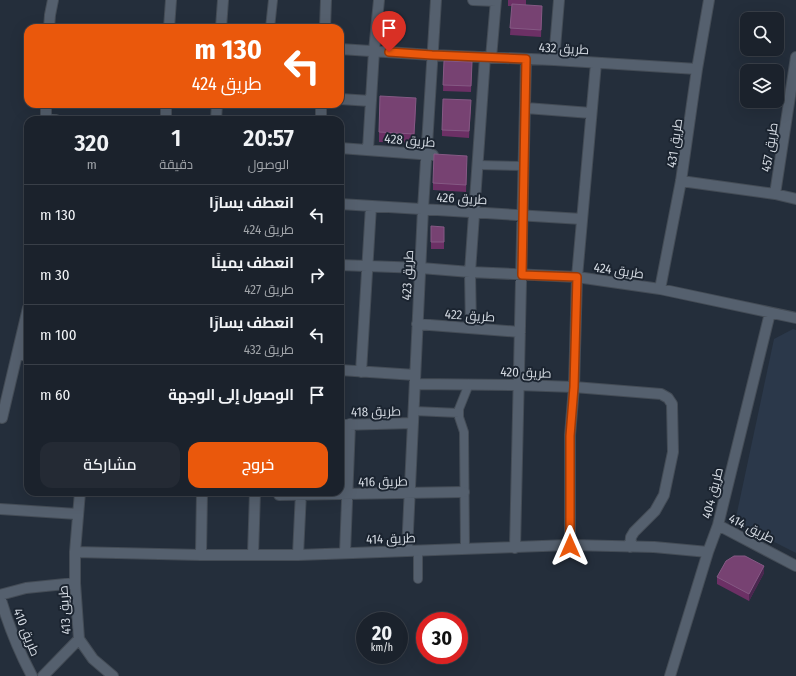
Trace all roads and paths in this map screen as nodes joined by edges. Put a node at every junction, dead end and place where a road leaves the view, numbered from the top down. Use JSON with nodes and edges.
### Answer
{"nodes":[{"id":1,"x":53,"y":0,"type":"edge"},
{"id":2,"x":171,"y":0,"type":"edge"},
{"id":3,"x":223,"y":0,"type":"edge"},
{"id":4,"x":272,"y":0,"type":"edge"},
{"id":5,"x":326,"y":0,"type":"edge"},
{"id":6,"x":379,"y":0,"type":"edge"},
{"id":7,"x":436,"y":0,"type":"edge"},
{"id":8,"x":473,"y":0,"type":"edge"},
{"id":9,"x":560,"y":0,"type":"edge"},
{"id":10,"x":709,"y":0,"type":"edge"},
{"id":11,"x":496,"y":1,"type":"edge"},
{"id":12,"x":49,"y":24,"type":"edge"},
{"id":13,"x":169,"y":24,"type":"edge"},
{"id":14,"x":221,"y":24,"type":"edge"},
{"id":15,"x":270,"y":24,"type":"edge"},
{"id":16,"x":325,"y":24,"type":"edge"},
{"id":17,"x":344,"y":49,"type":"edge"},
{"id":18,"x":374,"y":51,"type":"junction"},
{"id":19,"x":432,"y":55,"type":"junction"},
{"id":20,"x":488,"y":57,"type":"junction"},
{"id":21,"x":796,"y":57,"type":"edge"},
{"id":22,"x":526,"y":59,"type":"junction"},
{"id":23,"x":554,"y":60,"type":"junction"},
{"id":24,"x":596,"y":63,"type":"junction"},
{"id":25,"x":697,"y":69,"type":"junction"},
{"id":26,"x":344,"y":100,"type":"edge"},
{"id":27,"x":371,"y":101,"type":"junction"},
{"id":28,"x":526,"y":108,"type":"junction"},
{"id":29,"x":591,"y":113,"type":"junction"},
{"id":30,"x":344,"y":148,"type":"edge"},
{"id":31,"x":368,"y":150,"type":"junction"},
{"id":32,"x":426,"y":154,"type":"junction"},
{"id":33,"x":441,"y":156,"type":"edge"},
{"id":34,"x":476,"y":160,"type":"junction"},
{"id":35,"x":524,"y":166,"type":"junction"},
{"id":36,"x":681,"y":181,"type":"junction"},
{"id":37,"x":775,"y":194,"type":"junction"},
{"id":38,"x":796,"y":199,"type":"edge"},
{"id":39,"x":344,"y":204,"type":"edge"},
{"id":40,"x":371,"y":206,"type":"junction"},
{"id":41,"x":423,"y":209,"type":"junction"},
{"id":42,"x":474,"y":212,"type":"junction"},
{"id":43,"x":523,"y":215,"type":"junction"},
{"id":44,"x":582,"y":219,"type":"junction"},
{"id":45,"x":344,"y":265,"type":"edge"},
{"id":46,"x":368,"y":266,"type":"junction"},
{"id":47,"x":421,"y":268,"type":"junction"},
{"id":48,"x":470,"y":272,"type":"junction"},
{"id":49,"x":522,"y":275,"type":"junction"},
{"id":50,"x":577,"y":277,"type":"junction"},
{"id":51,"x":660,"y":289,"type":"junction"},
{"id":52,"x":770,"y":313,"type":"junction"},
{"id":53,"x":796,"y":318,"type":"edge"},
{"id":54,"x":418,"y":324,"type":"junction"},
{"id":55,"x":471,"y":328,"type":"junction"},
{"id":56,"x":520,"y":332,"type":"junction"},
{"id":57,"x":23,"y":355,"type":"edge"},
{"id":58,"x":344,"y":370,"type":"edge"},
{"id":59,"x":361,"y":372,"type":"junction"},
{"id":60,"x":415,"y":380,"type":"junction"},
{"id":61,"x":469,"y":384,"type":"junction"},
{"id":62,"x":518,"y":384,"type":"junction"},
{"id":63,"x":574,"y":387,"type":"junction"},
{"id":64,"x":414,"y":411,"type":"junction"},
{"id":65,"x":459,"y":412,"type":"junction"},
{"id":66,"x":2,"y":418,"type":"dead end"},
{"id":67,"x":413,"y":423,"type":"junction"},
{"id":68,"x":345,"y":424,"type":"edge"},
{"id":69,"x":464,"y":492,"type":"junction"},
{"id":70,"x":344,"y":494,"type":"edge"},
{"id":71,"x":348,"y":494,"type":"junction"},
{"id":72,"x":410,"y":494,"type":"junction"},
{"id":73,"x":79,"y":496,"type":"edge"},
{"id":74,"x":202,"y":496,"type":"edge"},
{"id":75,"x":255,"y":496,"type":"edge"},
{"id":76,"x":301,"y":496,"type":"edge"},
{"id":77,"x":0,"y":509,"type":"edge"},
{"id":78,"x":77,"y":514,"type":"junction"},
{"id":79,"x":718,"y":525,"type":"junction"},
{"id":80,"x":570,"y":546,"type":"junction"},
{"id":81,"x":630,"y":547,"type":"junction"},
{"id":82,"x":515,"y":548,"type":"junction"},
{"id":83,"x":465,"y":549,"type":"junction"},
{"id":84,"x":418,"y":550,"type":"junction"},
{"id":85,"x":407,"y":551,"type":"junction"},
{"id":86,"x":75,"y":552,"type":"junction"},
{"id":87,"x":708,"y":552,"type":"junction"},
{"id":88,"x":345,"y":553,"type":"junction"},
{"id":89,"x":201,"y":555,"type":"junction"},
{"id":90,"x":253,"y":555,"type":"junction"},
{"id":91,"x":298,"y":555,"type":"junction"},
{"id":92,"x":796,"y":566,"type":"edge"},
{"id":93,"x":418,"y":579,"type":"dead end"},
{"id":94,"x":75,"y":583,"type":"junction"},
{"id":95,"x":0,"y":596,"type":"edge"},
{"id":96,"x":79,"y":639,"type":"junction"},
{"id":97,"x":32,"y":676,"type":"edge"},
{"id":98,"x":43,"y":676,"type":"edge"},
{"id":99,"x":113,"y":676,"type":"edge"},
{"id":100,"x":670,"y":676,"type":"edge"}],
"edges":[{"from":1,"to":12,"type":"street"},
{"from":2,"to":13,"type":"street"},
{"from":3,"to":14,"type":"street"},
{"from":4,"to":15,"type":"lane"},
{"from":5,"to":16,"type":"street"},
{"from":6,"to":18,"type":"street"},
{"from":7,"to":19,"type":"street","name":"طريق 423"},
{"from":8,"to":11,"type":"street"},
{"from":9,"to":23,"type":"street"},
{"from":10,"to":25,"type":"street","name":"طريق 431"},
{"from":11,"to":20,"type":"street"},
{"from":17,"to":18,"type":"street","name":"طريق 432"},
{"from":18,"to":19,"type":"street","name":"طريق 432"},
{"from":18,"to":27,"type":"street"},
{"from":19,"to":20,"type":"street","name":"طريق 432"},
{"from":19,"to":32,"type":"street","name":"طريق 423"},
{"from":20,"to":22,"type":"street","name":"طريق 432"},
{"from":20,"to":34,"type":"street"},
{"from":21,"to":37,"type":"street","name":"طريق 457"},
{"from":22,"to":23,"type":"street","name":"طريق 432"},
{"from":22,"to":28,"type":"street"},
{"from":23,"to":24,"type":"street","name":"طريق 432"},
{"from":24,"to":25,"type":"street","name":"طريق 432"},
{"from":24,"to":29,"type":"street","name":"طريق 432"},
{"from":25,"to":36,"type":"street","name":"طريق 431"},
{"from":26,"to":27,"type":"street"},
{"from":27,"to":31,"type":"street"},
{"from":28,"to":29,"type":"street"},
{"from":28,"to":35,"type":"street"},
{"from":29,"to":44,"type":"street","name":"طريق 432"},
{"from":30,"to":31,"type":"street","name":"طريق 428"},
{"from":31,"to":32,"type":"street","name":"طريق 428"},
{"from":32,"to":33,"type":"street","name":"طريق 428"},
{"from":32,"to":41,"type":"street","name":"طريق 423"},
{"from":34,"to":35,"type":"lane"},
{"from":34,"to":42,"type":"street"},
{"from":35,"to":43,"type":"street"},
{"from":36,"to":37,"type":"street"},
{"from":36,"to":51,"type":"street","name":"طريق 431"},
{"from":37,"to":38,"type":"street"},
{"from":39,"to":40,"type":"street","name":"طريق 426"},
{"from":40,"to":41,"type":"street","name":"طريق 426"},
{"from":40,"to":46,"type":"street"},
{"from":41,"to":42,"type":"street","name":"طريق 426"},
{"from":41,"to":47,"type":"street","name":"طريق 423"},
{"from":42,"to":43,"type":"street","name":"طريق 426"},
{"from":42,"to":48,"type":"street"},
{"from":43,"to":44,"type":"street","name":"طريق 426"},
{"from":43,"to":49,"type":"street"},
{"from":44,"to":50,"type":"street","name":"طريق 432"},
{"from":45,"to":46,"type":"street","name":"طريق 424"},
{"from":46,"to":47,"type":"street","name":"طريق 424"},
{"from":46,"to":59,"type":"street"},
{"from":47,"to":48,"type":"street","name":"طريق 424"},
{"from":47,"to":54,"type":"street","name":"طريق 423"},
{"from":48,"to":49,"type":"street","name":"طريق 424"},
{"from":48,"to":55,"type":"street"},
{"from":49,"to":50,"type":"street","name":"طريق 424"},
{"from":49,"to":56,"type":"street"},
{"from":50,"to":51,"type":"street","name":"طريق 424"},
{"from":50,"to":63,"type":"street","name":"طريق 432"},
{"from":51,"to":52,"type":"street","name":"طريق 424"},
{"from":52,"to":53,"type":"street","name":"طريق 424"},
{"from":52,"to":79,"type":"street","name":"طريق 404"},
{"from":54,"to":55,"type":"street","name":"طريق 422"},
{"from":54,"to":60,"type":"street","name":"طريق 423"},
{"from":55,"to":56,"type":"street","name":"طريق 422"},
{"from":56,"to":62,"type":"street"},
{"from":57,"to":66,"type":"street"},
{"from":58,"to":59,"type":"street","name":"طريق 420"},
{"from":59,"to":60,"type":"street","name":"طريق 420"},
{"from":60,"to":61,"type":"street","name":"طريق 420"},
{"from":60,"to":64,"type":"street","name":"طريق 423"},
{"from":61,"to":62,"type":"street","name":"طريق 420"},
{"from":61,"to":65,"type":"lane"},
{"from":62,"to":63,"type":"street","name":"طريق 420"},
{"from":62,"to":82,"type":"street"},
{"from":63,"to":80,"type":"street","name":"طريق 432"},
{"from":63,"to":81,"type":"street","name":"طريق 420"},
{"from":64,"to":65,"type":"lane"},
{"from":64,"to":67,"type":"street","name":"طريق 423"},
{"from":65,"to":69,"type":"lane"},
{"from":67,"to":68,"type":"street","name":"طريق 418"},
{"from":67,"to":72,"type":"street","name":"طريق 423"},
{"from":68,"to":71,"type":"street"},
{"from":69,"to":72,"type":"street","name":"طريق 416"},
{"from":69,"to":83,"type":"lane"},
{"from":70,"to":71,"type":"street","name":"طريق 416"},
{"from":71,"to":72,"type":"street","name":"طريق 416"},
{"from":71,"to":88,"type":"street"},
{"from":72,"to":85,"type":"street","name":"طريق 423"},
{"from":73,"to":78,"type":"street","name":"طريق 413"},
{"from":74,"to":89,"type":"street"},
{"from":75,"to":90,"type":"street"},
{"from":76,"to":91,"type":"street"},
{"from":77,"to":78,"type":"street"},
{"from":78,"to":86,"type":"street","name":"طريق 413"},
{"from":79,"to":87,"type":"street","name":"طريق 404"},
{"from":79,"to":92,"type":"street","name":"طريق 414"},
{"from":80,"to":81,"type":"street","name":"طريق 414"},
{"from":80,"to":82,"type":"street","name":"طريق 414"},
{"from":81,"to":87,"type":"street","name":"طريق 414"},
{"from":82,"to":83,"type":"street","name":"طريق 414"},
{"from":83,"to":84,"type":"street","name":"طريق 414"},
{"from":84,"to":85,"type":"street","name":"طريق 414"},
{"from":84,"to":93,"type":"lane"},
{"from":85,"to":88,"type":"street","name":"طريق 414"},
{"from":86,"to":89,"type":"street","name":"طريق 414"},
{"from":86,"to":94,"type":"street","name":"طريق 413"},
{"from":87,"to":100,"type":"street","name":"طريق 404"},
{"from":88,"to":91,"type":"street","name":"طريق 414"},
{"from":89,"to":90,"type":"street","name":"طريق 414"},
{"from":90,"to":91,"type":"street","name":"طريق 414"},
{"from":94,"to":95,"type":"street"},
{"from":94,"to":96,"type":"street","name":"طريق 413"},
{"from":95,"to":97,"type":"street","name":"طريق 410"},
{"from":96,"to":98,"type":"street"},
{"from":96,"to":99,"type":"street","name":"طريق 413"}]}
